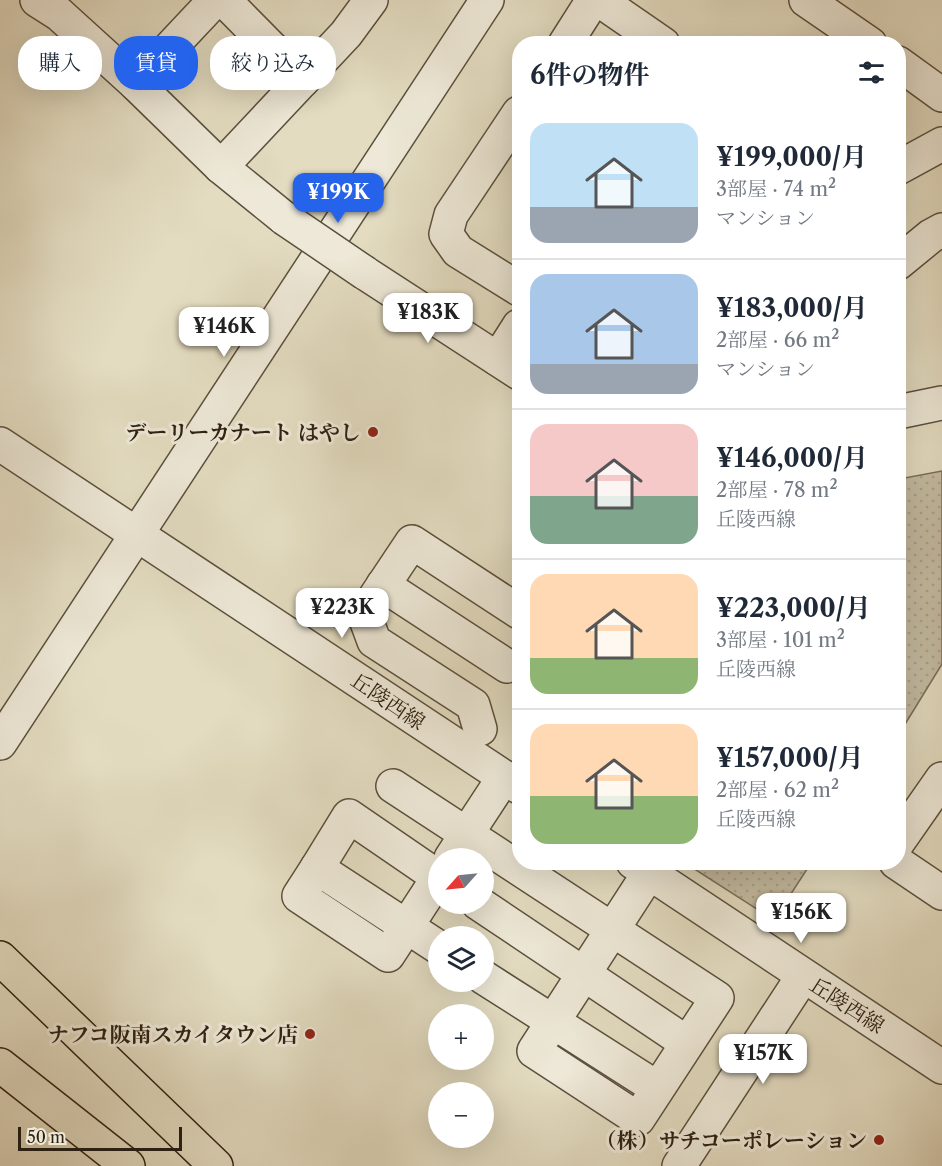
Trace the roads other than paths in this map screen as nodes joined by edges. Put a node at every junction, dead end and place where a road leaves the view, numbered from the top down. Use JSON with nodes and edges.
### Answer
{"nodes":[{"id":1,"x":37,"y":0,"type":"edge"},
{"id":2,"x":215,"y":0,"type":"edge"},
{"id":3,"x":224,"y":0,"type":"edge"},
{"id":4,"x":371,"y":0,"type":"edge"},
{"id":5,"x":487,"y":0,"type":"edge"},
{"id":6,"x":593,"y":0,"type":"edge"},
{"id":7,"x":599,"y":0,"type":"edge"},
{"id":8,"x":807,"y":0,"type":"edge"},
{"id":9,"x":181,"y":36,"type":"edge"},
{"id":10,"x":260,"y":36,"type":"edge"},
{"id":11,"x":570,"y":36,"type":"edge"},
{"id":12,"x":651,"y":36,"type":"edge"},
{"id":13,"x":859,"y":36,"type":"edge"},
{"id":14,"x":336,"y":45,"type":"edge"},
{"id":15,"x":114,"y":64,"type":"edge"},
{"id":16,"x":906,"y":69,"type":"edge"},
{"id":17,"x":142,"y":90,"type":"edge"},
{"id":18,"x":294,"y":90,"type":"edge"},
{"id":19,"x":942,"y":94,"type":"edge"},
{"id":20,"x":512,"y":124,"type":"edge"},
{"id":21,"x":942,"y":144,"type":"edge"},
{"id":22,"x":906,"y":164,"type":"edge"},
{"id":23,"x":221,"y":167,"type":"junction"},
{"id":24,"x":942,"y":230,"type":"edge"},
{"id":25,"x":906,"y":256,"type":"edge"},
{"id":26,"x":512,"y":285,"type":"edge"},
{"id":27,"x":512,"y":351,"type":"edge"},
{"id":28,"x":508,"y":366,"type":"edge"},
{"id":29,"x":942,"y":402,"type":"edge"},
{"id":30,"x":906,"y":409,"type":"edge"},
{"id":31,"x":0,"y":444,"type":"edge"},
{"id":32,"x":138,"y":535,"type":"junction"},
{"id":33,"x":383,"y":585,"type":"junction"},
{"id":34,"x":512,"y":607,"type":"edge"},
{"id":35,"x":512,"y":656,"type":"edge"},
{"id":36,"x":512,"y":659,"type":"edge"},
{"id":37,"x":472,"y":740,"type":"junction"},
{"id":38,"x":0,"y":743,"type":"edge"},
{"id":39,"x":942,"y":779,"type":"edge"},
{"id":40,"x":511,"y":782,"type":"edge"},
{"id":41,"x":393,"y":786,"type":"dead end"},
{"id":42,"x":906,"y":831,"type":"edge"},
{"id":43,"x":458,"y":846,"type":"edge"},
{"id":44,"x":906,"y":869,"type":"edge"},
{"id":45,"x":428,"y":870,"type":"edge"},
{"id":46,"x":640,"y":870,"type":"edge"},
{"id":47,"x":644,"y":870,"type":"edge"},
{"id":48,"x":428,"y":893,"type":"edge"},
{"id":49,"x":942,"y":893,"type":"edge"},
{"id":50,"x":494,"y":914,"type":"edge"},
{"id":51,"x":406,"y":927,"type":"junction"},
{"id":52,"x":612,"y":930,"type":"junction"},
{"id":53,"x":428,"y":941,"type":"edge"},
{"id":54,"x":0,"y":958,"type":"edge"},
{"id":55,"x":584,"y":974,"type":"junction"},
{"id":56,"x":803,"y":976,"type":"junction"},
{"id":57,"x":494,"y":984,"type":"edge"},
{"id":58,"x":553,"y":1022,"type":"junction"},
{"id":59,"x":687,"y":1043,"type":"junction"},
{"id":60,"x":0,"y":1065,"type":"edge"},
{"id":61,"x":942,"y":1067,"type":"edge"},
{"id":62,"x":128,"y":1166,"type":"edge"},
{"id":63,"x":216,"y":1166,"type":"edge"},
{"id":64,"x":679,"y":1166,"type":"edge"}],
"edges":[{"from":1,"to":15,"type":"street"},
{"from":2,"to":9,"type":"street"},
{"from":3,"to":10,"type":"street"},
{"from":4,"to":14,"type":"street"},
{"from":5,"to":32,"type":"street"},
{"from":6,"to":11,"type":"street"},
{"from":7,"to":12,"type":"street"},
{"from":8,"to":13,"type":"street"},
{"from":16,"to":19,"type":"street"},
{"from":17,"to":23,"type":"street"},
{"from":18,"to":23,"type":"street"},
{"from":20,"to":26,"type":"street"},
{"from":21,"to":22,"type":"street"},
{"from":23,"to":28,"type":"street","bridge":true},
{"from":24,"to":25,"type":"street"},
{"from":27,"to":28,"type":"street"},
{"from":29,"to":30,"type":"street"},
{"from":31,"to":32,"type":"street","name":"丘陵西線"},
{"from":32,"to":37,"type":"street","name":"丘陵西線"},
{"from":32,"to":38,"type":"street"},
{"from":33,"to":34,"type":"street"},
{"from":33,"to":35,"type":"street"},
{"from":33,"to":37,"type":"street"},
{"from":36,"to":37,"type":"street"},
{"from":37,"to":40,"type":"street","name":"丘陵西線"},
{"from":39,"to":42,"type":"street"},
{"from":40,"to":43,"type":"street"},
{"from":41,"to":43,"type":"street"},
{"from":43,"to":52,"type":"street"},
{"from":44,"to":49,"type":"street"},
{"from":45,"to":51,"type":"street"},
{"from":46,"to":52,"type":"street"},
{"from":47,"to":56,"type":"street","name":"丘陵西線"},
{"from":48,"to":51,"type":"street"},
{"from":50,"to":55,"type":"street"},
{"from":51,"to":53,"type":"street"},
{"from":52,"to":55,"type":"street"},
{"from":52,"to":59,"type":"street"},
{"from":54,"to":63,"type":"highway"},
{"from":55,"to":58,"type":"street"},
{"from":55,"to":59,"type":"street"},
{"from":56,"to":61,"type":"street","name":"丘陵西線"},
{"from":56,"to":64,"type":"street"},
{"from":57,"to":58,"type":"street"},
{"from":58,"to":59,"type":"street"},
{"from":60,"to":62,"type":"highway"}]}
